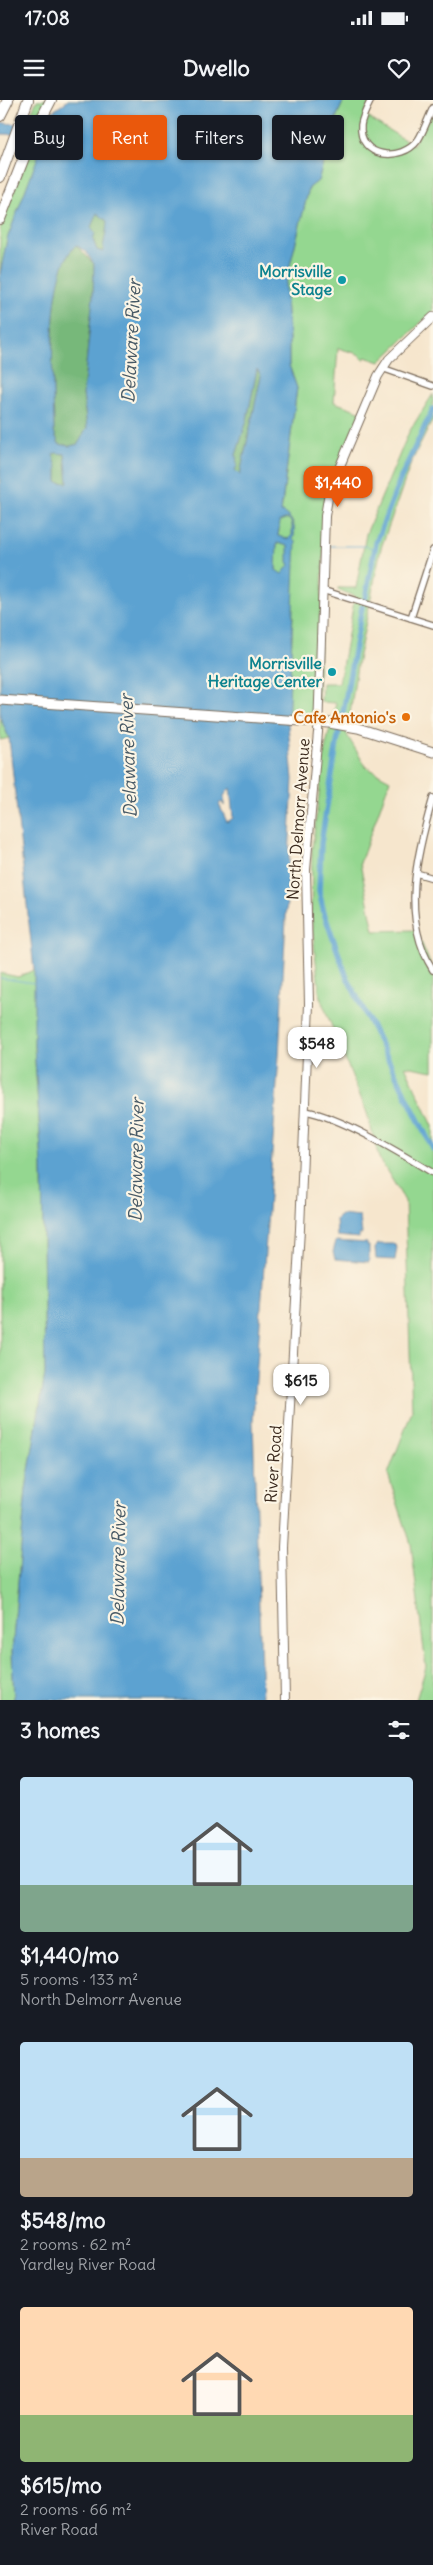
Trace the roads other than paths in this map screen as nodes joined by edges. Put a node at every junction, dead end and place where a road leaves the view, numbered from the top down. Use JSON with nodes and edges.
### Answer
{"nodes":[{"id":1,"x":8,"y":100,"type":"edge"},
{"id":2,"x":371,"y":100,"type":"edge"},
{"id":3,"x":27,"y":101,"type":"edge"},
{"id":4,"x":50,"y":102,"type":"edge"},
{"id":5,"x":433,"y":108,"type":"edge"},
{"id":6,"x":1,"y":114,"type":"edge"},
{"id":7,"x":0,"y":176,"type":"edge"},
{"id":8,"x":0,"y":219,"type":"edge"},
{"id":9,"x":433,"y":317,"type":"edge"},
{"id":10,"x":382,"y":368,"type":"junction"},
{"id":11,"x":433,"y":386,"type":"edge"},
{"id":12,"x":433,"y":550,"type":"edge"},
{"id":13,"x":322,"y":590,"type":"junction"},
{"id":14,"x":411,"y":618,"type":"junction"},
{"id":15,"x":433,"y":625,"type":"edge"},
{"id":16,"x":0,"y":700,"type":"edge"},
{"id":17,"x":318,"y":722,"type":"junction"},
{"id":18,"x":433,"y":752,"type":"edge"},
{"id":19,"x":433,"y":798,"type":"edge"},
{"id":20,"x":416,"y":872,"type":"junction"},
{"id":21,"x":433,"y":878,"type":"edge"},
{"id":22,"x":433,"y":970,"type":"edge"},
{"id":23,"x":305,"y":1111,"type":"junction"},
{"id":24,"x":433,"y":1173,"type":"edge"},
{"id":25,"x":285,"y":1700,"type":"edge"}],
"edges":[{"from":1,"to":6,"type":"highway"},
{"from":2,"to":5,"type":"street"},
{"from":3,"to":7,"type":"highway"},
{"from":4,"to":8,"type":"highway"},
{"from":9,"to":10,"type":"main road","name":"North Delmorr Avenue"},
{"from":10,"to":11,"type":"street"},
{"from":10,"to":13,"type":"main road","name":"North Delmorr Avenue"},
{"from":12,"to":14,"type":"street"},
{"from":13,"to":14,"type":"street"},
{"from":13,"to":17,"type":"main road","name":"North Delmorr Avenue"},
{"from":14,"to":15,"type":"street"},
{"from":16,"to":17,"type":"main road"},
{"from":17,"to":18,"type":"main road"},
{"from":17,"to":23,"type":"main road","name":"North Delmorr Avenue"},
{"from":19,"to":20,"type":"street"},
{"from":20,"to":21,"type":"street"},
{"from":20,"to":22,"type":"street"},
{"from":23,"to":24,"type":"street"},
{"from":23,"to":25,"type":"main road","name":"River Road"}]}
